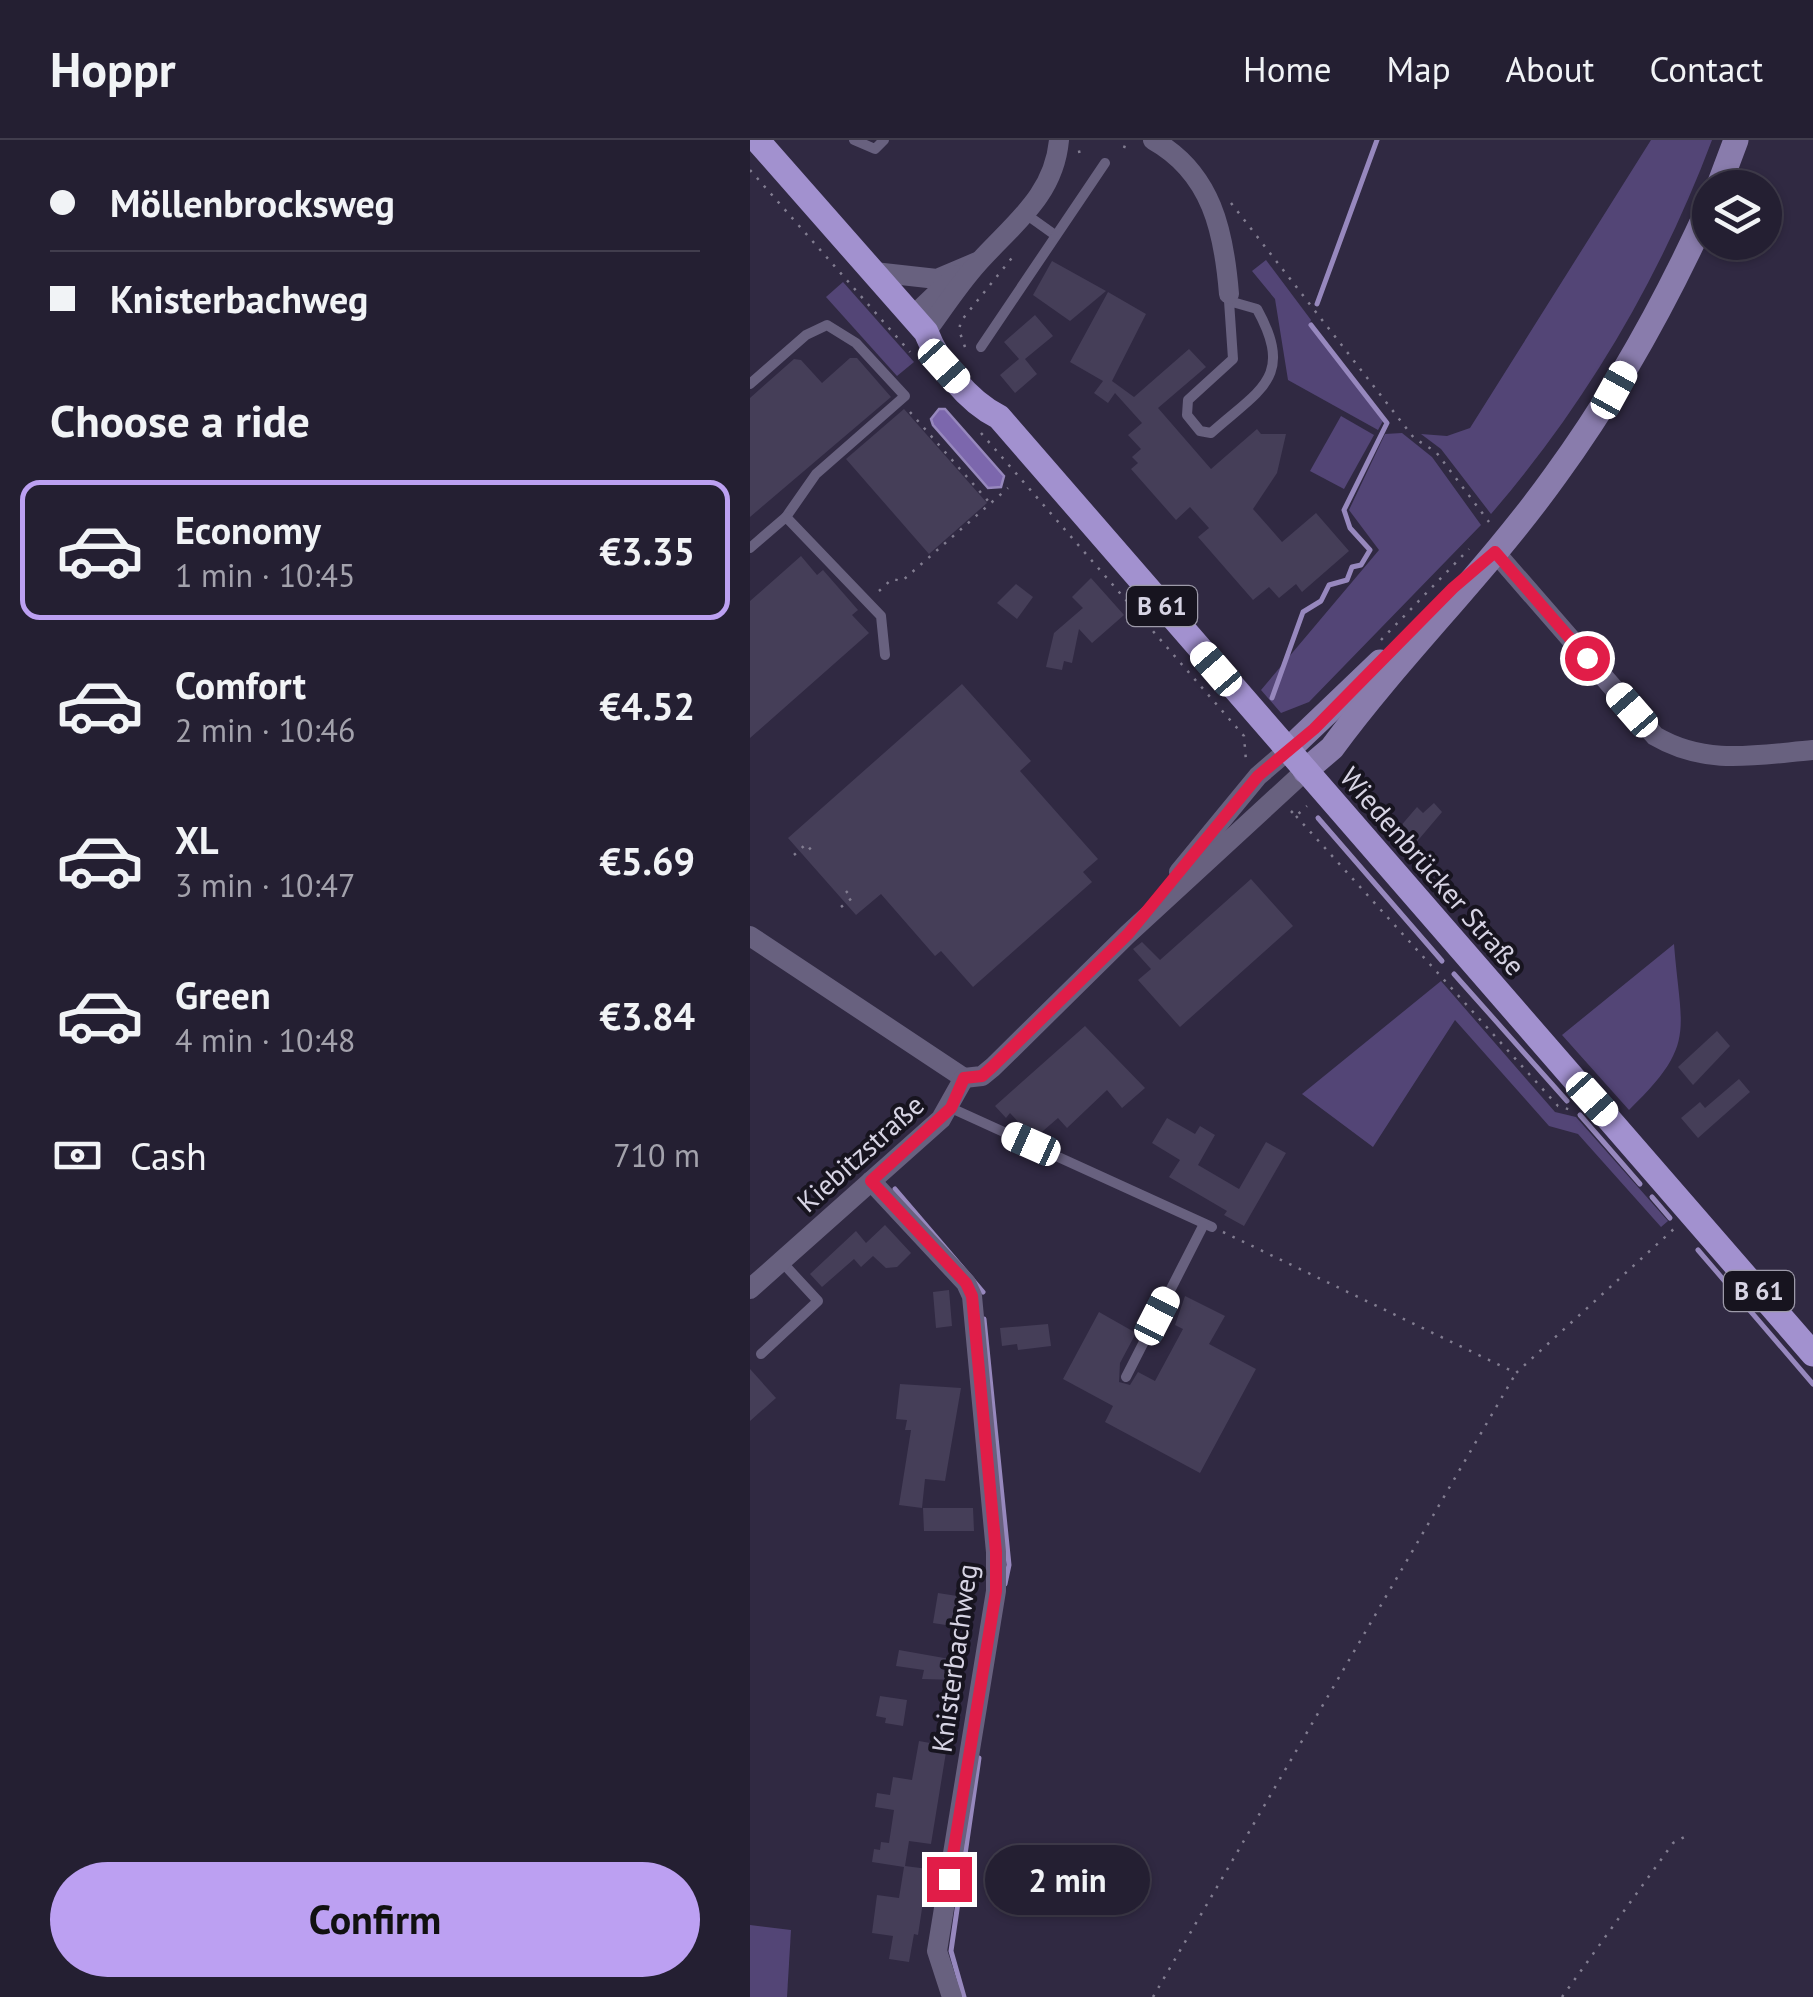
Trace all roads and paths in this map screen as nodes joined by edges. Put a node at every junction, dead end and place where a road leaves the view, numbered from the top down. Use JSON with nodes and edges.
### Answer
{"nodes":[{"id":1,"x":757,"y":140,"type":"edge"},
{"id":2,"x":854,"y":140,"type":"edge"},
{"id":3,"x":884,"y":140,"type":"edge"},
{"id":4,"x":1058,"y":140,"type":"edge"},
{"id":5,"x":1153,"y":140,"type":"edge"},
{"id":6,"x":1736,"y":140,"type":"edge"},
{"id":7,"x":1105,"y":163,"type":"dead end"},
{"id":8,"x":750,"y":170,"type":"edge"},
{"id":9,"x":1725,"y":170,"type":"edge"},
{"id":10,"x":1230,"y":202,"type":"dead end"},
{"id":11,"x":1027,"y":216,"type":"junction"},
{"id":12,"x":1055,"y":236,"type":"junction"},
{"id":13,"x":1692,"y":244,"type":"edge"},
{"id":14,"x":970,"y":266,"type":"junction"},
{"id":15,"x":874,"y":272,"type":"junction"},
{"id":16,"x":1229,"y":298,"type":"junction"},
{"id":17,"x":919,"y":324,"type":"junction"},
{"id":18,"x":965,"y":347,"type":"dead end"},
{"id":19,"x":981,"y":347,"type":"dead end"},
{"id":20,"x":960,"y":351,"type":"dead end"},
{"id":21,"x":919,"y":362,"type":"dead end"},
{"id":22,"x":750,"y":384,"type":"edge"},
{"id":23,"x":898,"y":400,"type":"junction"},
{"id":24,"x":970,"y":420,"type":"dead end"},
{"id":25,"x":1008,"y":488,"type":"dead end"},
{"id":26,"x":990,"y":503,"type":"junction"},
{"id":27,"x":786,"y":517,"type":"junction"},
{"id":28,"x":1491,"y":526,"type":"dead end"},
{"id":29,"x":750,"y":548,"type":"edge"},
{"id":30,"x":1487,"y":550,"type":"junction"},
{"id":31,"x":868,"y":602,"type":"junction"},
{"id":32,"x":1371,"y":649,"type":"dead end"},
{"id":33,"x":886,"y":655,"type":"dead end"},
{"id":34,"x":1256,"y":744,"type":"dead end"},
{"id":35,"x":1813,"y":750,"type":"edge"},
{"id":36,"x":1287,"y":751,"type":"junction"},
{"id":37,"x":1247,"y":752,"type":"junction"},
{"id":38,"x":1246,"y":763,"type":"dead end"},
{"id":39,"x":1306,"y":771,"type":"junction"},
{"id":40,"x":1310,"y":803,"type":"dead end"},
{"id":41,"x":1287,"y":806,"type":"dead end"},
{"id":42,"x":1296,"y":816,"type":"junction"},
{"id":43,"x":812,"y":852,"type":"dead end"},
{"id":44,"x":794,"y":855,"type":"dead end"},
{"id":45,"x":846,"y":891,"type":"dead end"},
{"id":46,"x":841,"y":908,"type":"dead end"},
{"id":47,"x":1128,"y":934,"type":"junction"},
{"id":48,"x":750,"y":936,"type":"edge"},
{"id":49,"x":964,"y":1078,"type":"junction"},
{"id":50,"x":1586,"y":1104,"type":"junction"},
{"id":51,"x":951,"y":1108,"type":"junction"},
{"id":52,"x":871,"y":1181,"type":"junction"},
{"id":53,"x":1699,"y":1220,"type":"junction"},
{"id":54,"x":1208,"y":1225,"type":"junction"},
{"id":55,"x":781,"y":1262,"type":"junction"},
{"id":56,"x":750,"y":1289,"type":"edge"},
{"id":57,"x":762,"y":1354,"type":"dead end"},
{"id":58,"x":1813,"y":1354,"type":"edge"},
{"id":59,"x":1516,"y":1373,"type":"junction"},
{"id":60,"x":1126,"y":1377,"type":"dead end"},
{"id":61,"x":1690,"y":1834,"type":"dead end"},
{"id":62,"x":952,"y":1997,"type":"edge"},
{"id":63,"x":1153,"y":1997,"type":"edge"},
{"id":64,"x":1562,"y":1997,"type":"edge"}],
"edges":[{"from":1,"to":15,"type":"main road","name":"Wiedenbrücker Straße","number":"B 61"},
{"from":2,"to":3,"type":"lane"},
{"from":4,"to":11,"type":"street"},
{"from":5,"to":16,"type":"street"},
{"from":6,"to":9,"type":"main road"},
{"from":7,"to":12,"type":"lane"},
{"from":8,"to":21,"type":"path"},
{"from":10,"to":28,"type":"path"},
{"from":11,"to":12,"type":"lane"},
{"from":11,"to":14,"type":"street"},
{"from":12,"to":19,"type":"lane"},
{"from":13,"to":30,"type":"main road"},
{"from":14,"to":15,"type":"street"},
{"from":14,"to":17,"type":"street"},
{"from":15,"to":17,"type":"main road","name":"Wiedenbrücker Straße","number":"B 61"},
{"from":16,"to":16,"type":"lane"},
{"from":17,"to":36,"type":"main road","name":"Wiedenbrücker Straße","number":"B 61"},
{"from":18,"to":20,"type":"path"},
{"from":22,"to":23,"type":"lane"},
{"from":23,"to":26,"type":"path"},
{"from":23,"to":27,"type":"lane"},
{"from":24,"to":37,"type":"path"},
{"from":25,"to":26,"type":"path"},
{"from":26,"to":31,"type":"path"},
{"from":27,"to":29,"type":"lane"},
{"from":27,"to":31,"type":"lane"},
{"from":30,"to":32,"type":"path"},
{"from":30,"to":35,"type":"street"},
{"from":30,"to":36,"type":"main road"},
{"from":30,"to":39,"type":"main road"},
{"from":31,"to":33,"type":"lane"},
{"from":34,"to":37,"type":"path"},
{"from":36,"to":39,"type":"main road","name":"Wiedenbrücker Straße","number":"B 61"},
{"from":36,"to":47,"type":"street"},
{"from":37,"to":38,"type":"path"},
{"from":39,"to":47,"type":"street"},
{"from":39,"to":50,"type":"main road","name":"Wiedenbrücker Straße","number":"B 61"},
{"from":40,"to":42,"type":"path"},
{"from":41,"to":42,"type":"path"},
{"from":42,"to":50,"type":"path"},
{"from":43,"to":44,"type":"path"},
{"from":45,"to":46,"type":"path"},
{"from":47,"to":49,"type":"street"},
{"from":48,"to":49,"type":"street"},
{"from":49,"to":51,"type":"street","name":"Kiebitzstraße"},
{"from":50,"to":53,"type":"main road","name":"Wiedenbrücker Straße","number":"B 61"},
{"from":51,"to":52,"type":"street","name":"Kiebitzstraße"},
{"from":51,"to":54,"type":"lane"},
{"from":52,"to":55,"type":"street","name":"Kiebitzstraße"},
{"from":52,"to":62,"type":"street","name":"Knisterbachweg"},
{"from":53,"to":58,"type":"main road","number":"B 61"},
{"from":53,"to":59,"type":"path"},
{"from":54,"to":59,"type":"path"},
{"from":54,"to":60,"type":"lane"},
{"from":55,"to":56,"type":"street","name":"Kiebitzstraße"},
{"from":55,"to":57,"type":"lane"},
{"from":59,"to":63,"type":"path"},
{"from":61,"to":64,"type":"path"}]}
